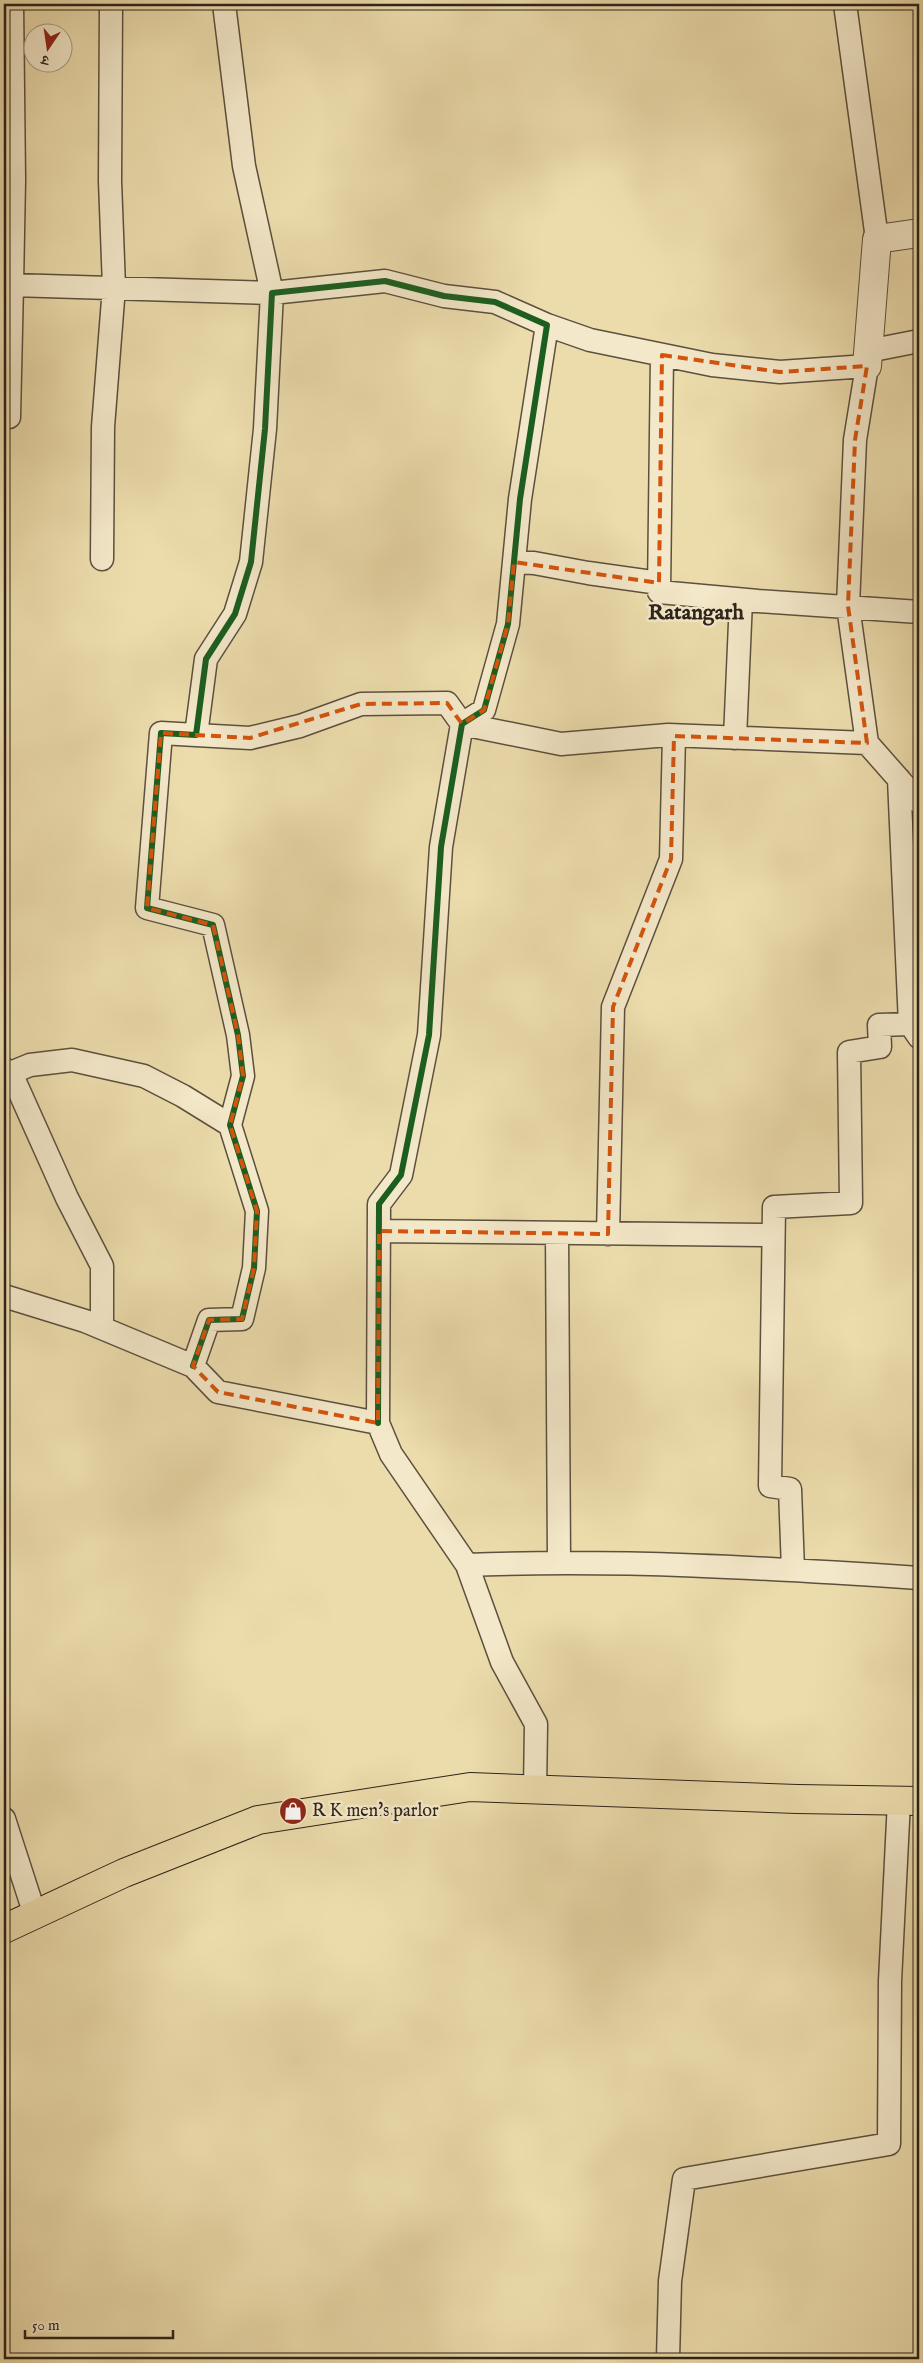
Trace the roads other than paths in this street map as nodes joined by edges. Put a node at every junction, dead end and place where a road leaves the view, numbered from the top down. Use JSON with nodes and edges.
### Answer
{"nodes":[{"id":1,"x":12,"y":4,"type":"edge"},
{"id":2,"x":111,"y":4,"type":"edge"},
{"id":3,"x":224,"y":4,"type":"edge"},
{"id":4,"x":844,"y":4,"type":"edge"},
{"id":5,"x":9,"y":139,"type":"edge"},
{"id":6,"x":919,"y":233,"type":"edge"},
{"id":7,"x":877,"y":239,"type":"junction"},
{"id":8,"x":8,"y":285,"type":"edge"},
{"id":9,"x":114,"y":287,"type":"junction"},
{"id":10,"x":272,"y":293,"type":"junction"},
{"id":11,"x":547,"y":325,"type":"junction"},
{"id":12,"x":919,"y":340,"type":"edge"},
{"id":13,"x":662,"y":355,"type":"junction"},
{"id":14,"x":868,"y":359,"type":"junction"},
{"id":15,"x":4,"y":417,"type":"edge"},
{"id":16,"x":102,"y":559,"type":"dead end"},
{"id":17,"x":514,"y":562,"type":"junction"},
{"id":18,"x":659,"y":583,"type":"junction"},
{"id":19,"x":741,"y":600,"type":"junction"},
{"id":20,"x":848,"y":606,"type":"junction"},
{"id":21,"x":919,"y":612,"type":"edge"},
{"id":22,"x":462,"y":724,"type":"junction"},
{"id":23,"x":196,"y":735,"type":"junction"},
{"id":24,"x":674,"y":736,"type":"junction"},
{"id":25,"x":735,"y":738,"type":"junction"},
{"id":26,"x":867,"y":743,"type":"junction"},
{"id":27,"x":899,"y":779,"type":"junction"},
{"id":28,"x":919,"y":802,"type":"edge"},
{"id":29,"x":915,"y":1030,"type":"edge"},
{"id":30,"x":7,"y":1071,"type":"edge"},
{"id":31,"x":230,"y":1125,"type":"junction"},
{"id":32,"x":379,"y":1232,"type":"junction"},
{"id":33,"x":557,"y":1233,"type":"junction"},
{"id":34,"x":608,"y":1234,"type":"junction"},
{"id":35,"x":773,"y":1235,"type":"junction"},
{"id":36,"x":4,"y":1296,"type":"edge"},
{"id":37,"x":102,"y":1328,"type":"junction"},
{"id":38,"x":194,"y":1366,"type":"junction"},
{"id":39,"x":378,"y":1423,"type":"junction"},
{"id":40,"x":559,"y":1562,"type":"junction"},
{"id":41,"x":466,"y":1565,"type":"junction"},
{"id":42,"x":792,"y":1570,"type":"junction"},
{"id":43,"x":919,"y":1578,"type":"edge"},
{"id":44,"x":535,"y":1790,"type":"junction"},
{"id":45,"x":909,"y":1801,"type":"edge"},
{"id":46,"x":4,"y":1819,"type":"edge"},
{"id":47,"x":34,"y":1914,"type":"junction"},
{"id":48,"x":4,"y":1929,"type":"edge"},
{"id":49,"x":668,"y":2359,"type":"edge"}],
"edges":[{"from":1,"to":5,"type":"street"},
{"from":2,"to":9,"type":"street"},
{"from":3,"to":10,"type":"street"},
{"from":4,"to":7,"type":"street"},
{"from":5,"to":8,"type":"street"},
{"from":6,"to":7,"type":"street"},
{"from":7,"to":14,"type":"street"},
{"from":8,"to":9,"type":"street"},
{"from":8,"to":15,"type":"street"},
{"from":9,"to":10,"type":"street"},
{"from":9,"to":16,"type":"street"},
{"from":10,"to":11,"type":"street"},
{"from":10,"to":23,"type":"street"},
{"from":11,"to":13,"type":"street"},
{"from":11,"to":17,"type":"street"},
{"from":12,"to":14,"type":"street"},
{"from":13,"to":14,"type":"street"},
{"from":13,"to":18,"type":"street"},
{"from":14,"to":20,"type":"street"},
{"from":17,"to":18,"type":"street"},
{"from":17,"to":22,"type":"street"},
{"from":18,"to":19,"type":"street"},
{"from":19,"to":20,"type":"street"},
{"from":19,"to":25,"type":"street"},
{"from":20,"to":21,"type":"street"},
{"from":20,"to":26,"type":"street"},
{"from":22,"to":23,"type":"street"},
{"from":22,"to":24,"type":"street"},
{"from":22,"to":32,"type":"street"},
{"from":23,"to":31,"type":"street"},
{"from":24,"to":25,"type":"street"},
{"from":24,"to":34,"type":"street"},
{"from":25,"to":26,"type":"street"},
{"from":26,"to":27,"type":"street"},
{"from":27,"to":28,"type":"street"},
{"from":27,"to":29,"type":"street"},
{"from":29,"to":35,"type":"street"},
{"from":30,"to":31,"type":"street"},
{"from":30,"to":37,"type":"street"},
{"from":31,"to":38,"type":"street"},
{"from":32,"to":33,"type":"street"},
{"from":32,"to":39,"type":"street"},
{"from":33,"to":34,"type":"street"},
{"from":33,"to":40,"type":"street"},
{"from":34,"to":35,"type":"street"},
{"from":35,"to":42,"type":"street"},
{"from":36,"to":37,"type":"street"},
{"from":37,"to":38,"type":"street"},
{"from":38,"to":39,"type":"street"},
{"from":39,"to":41,"type":"street"},
{"from":40,"to":41,"type":"street"},
{"from":40,"to":42,"type":"street"},
{"from":41,"to":44,"type":"street"},
{"from":42,"to":43,"type":"street"},
{"from":44,"to":45,"type":"main road"},
{"from":44,"to":47,"type":"main road"},
{"from":45,"to":49,"type":"street"},
{"from":46,"to":47,"type":"street"},
{"from":47,"to":48,"type":"main road"}]}
